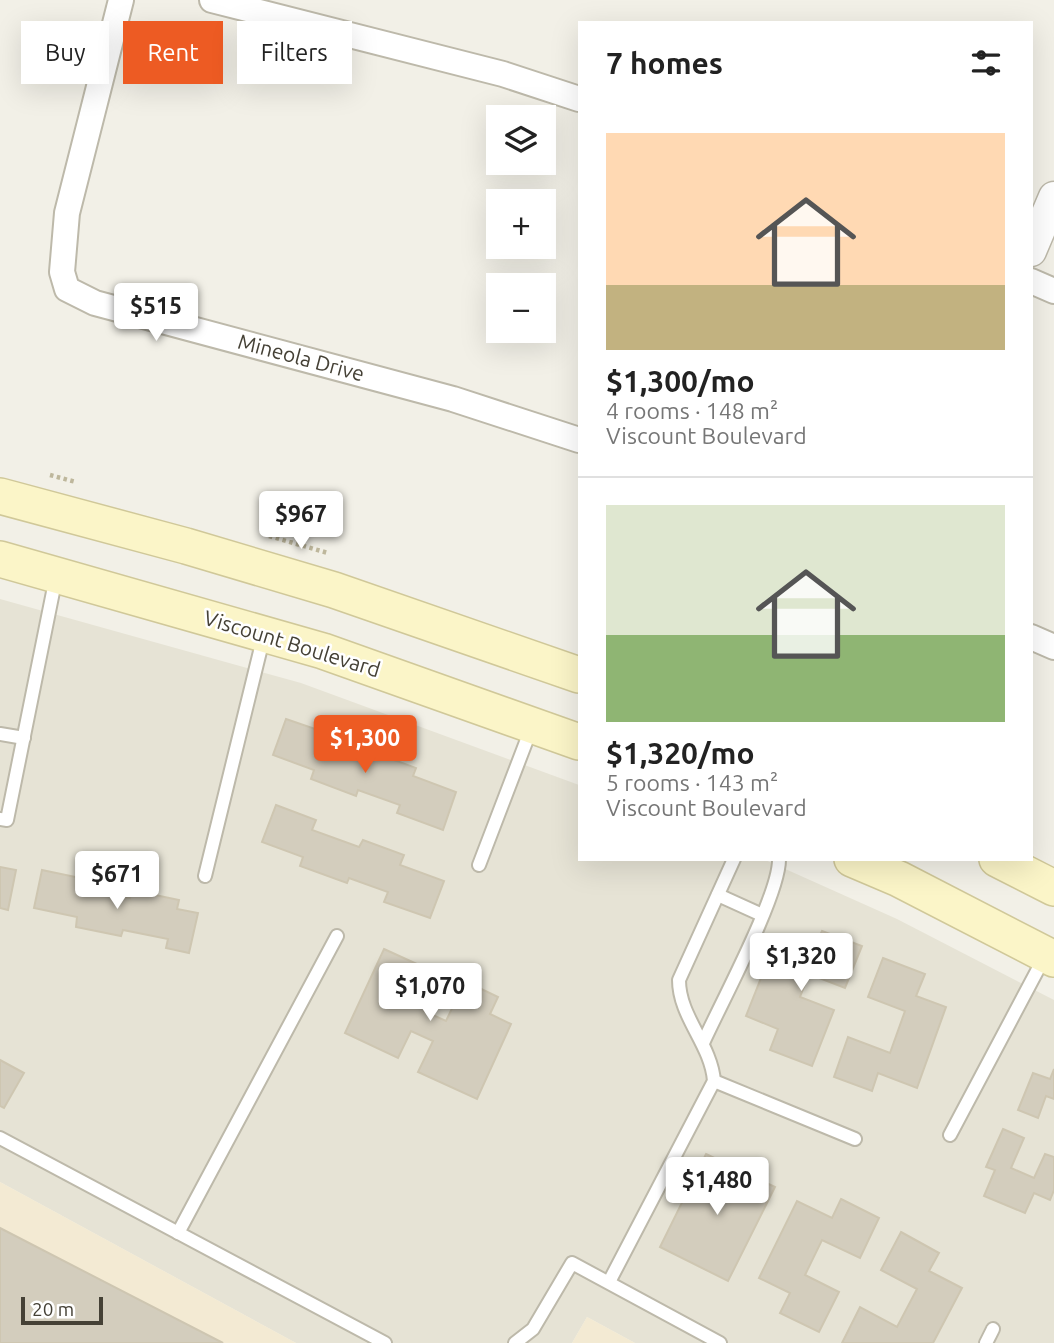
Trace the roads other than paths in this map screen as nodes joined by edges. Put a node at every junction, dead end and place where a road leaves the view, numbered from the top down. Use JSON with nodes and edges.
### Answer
{"nodes":[{"id":1,"x":121,"y":0,"type":"edge"},
{"id":2,"x":212,"y":0,"type":"edge"},
{"id":3,"x":578,"y":99,"type":"edge"},
{"id":4,"x":1054,"y":197,"type":"edge"},
{"id":5,"x":1033,"y":246,"type":"edge"},
{"id":6,"x":1033,"y":282,"type":"edge"},
{"id":7,"x":1054,"y":291,"type":"edge"},
{"id":8,"x":578,"y":440,"type":"edge"},
{"id":9,"x":0,"y":496,"type":"edge"},
{"id":10,"x":0,"y":559,"type":"edge"},
{"id":11,"x":57,"y":575,"type":"junction"},
{"id":12,"x":264,"y":634,"type":"junction"},
{"id":13,"x":1033,"y":638,"type":"edge"},
{"id":14,"x":1054,"y":647,"type":"edge"},
{"id":15,"x":578,"y":676,"type":"edge"},
{"id":16,"x":533,"y":726,"type":"junction"},
{"id":17,"x":0,"y":734,"type":"edge"},
{"id":18,"x":24,"y":738,"type":"junction"},
{"id":19,"x":578,"y":743,"type":"edge"},
{"id":20,"x":0,"y":819,"type":"edge"},
{"id":21,"x":733,"y":861,"type":"edge"},
{"id":22,"x":779,"y":861,"type":"edge"},
{"id":23,"x":857,"y":861,"type":"edge"},
{"id":24,"x":1001,"y":861,"type":"edge"},
{"id":25,"x":479,"y":865,"type":"dead end"},
{"id":26,"x":205,"y":876,"type":"dead end"},
{"id":27,"x":1054,"y":888,"type":"edge"},
{"id":28,"x":718,"y":895,"type":"junction"},
{"id":29,"x":762,"y":915,"type":"junction"},
{"id":30,"x":337,"y":936,"type":"dead end"},
{"id":31,"x":1050,"y":957,"type":"edge"},
{"id":32,"x":703,"y":1043,"type":"junction"},
{"id":33,"x":714,"y":1081,"type":"junction"},
{"id":34,"x":950,"y":1135,"type":"dead end"},
{"id":35,"x":0,"y":1138,"type":"edge"},
{"id":36,"x":855,"y":1139,"type":"dead end"},
{"id":37,"x":178,"y":1233,"type":"junction"},
{"id":38,"x":609,"y":1283,"type":"junction"},
{"id":39,"x":993,"y":1329,"type":"dead end"},
{"id":40,"x":385,"y":1343,"type":"edge"},
{"id":41,"x":515,"y":1343,"type":"edge"},
{"id":42,"x":720,"y":1343,"type":"edge"},
{"id":43,"x":986,"y":1343,"type":"edge"}],
"edges":[{"from":1,"to":8,"type":"street","name":"Mineola Drive"},
{"from":2,"to":3,"type":"street"},
{"from":4,"to":5,"type":"street"},
{"from":6,"to":7,"type":"street"},
{"from":9,"to":15,"type":"main road"},
{"from":10,"to":11,"type":"main road","name":"Viscount Boulevard"},
{"from":11,"to":12,"type":"main road","name":"Viscount Boulevard"},
{"from":11,"to":18,"type":"lane"},
{"from":12,"to":16,"type":"main road","name":"Viscount Boulevard"},
{"from":12,"to":26,"type":"lane"},
{"from":13,"to":14,"type":"street"},
{"from":16,"to":19,"type":"main road","name":"Viscount Boulevard"},
{"from":16,"to":25,"type":"lane"},
{"from":17,"to":18,"type":"lane"},
{"from":18,"to":20,"type":"lane"},
{"from":21,"to":28,"type":"lane"},
{"from":22,"to":29,"type":"lane"},
{"from":23,"to":31,"type":"main road"},
{"from":24,"to":27,"type":"main road"},
{"from":28,"to":29,"type":"lane"},
{"from":28,"to":32,"type":"lane"},
{"from":29,"to":32,"type":"lane"},
{"from":30,"to":37,"type":"lane"},
{"from":31,"to":34,"type":"lane"},
{"from":32,"to":33,"type":"lane"},
{"from":33,"to":36,"type":"lane"},
{"from":33,"to":38,"type":"lane"},
{"from":35,"to":37,"type":"lane"},
{"from":37,"to":40,"type":"lane"},
{"from":38,"to":41,"type":"lane"},
{"from":38,"to":42,"type":"lane"},
{"from":39,"to":43,"type":"lane"}]}
